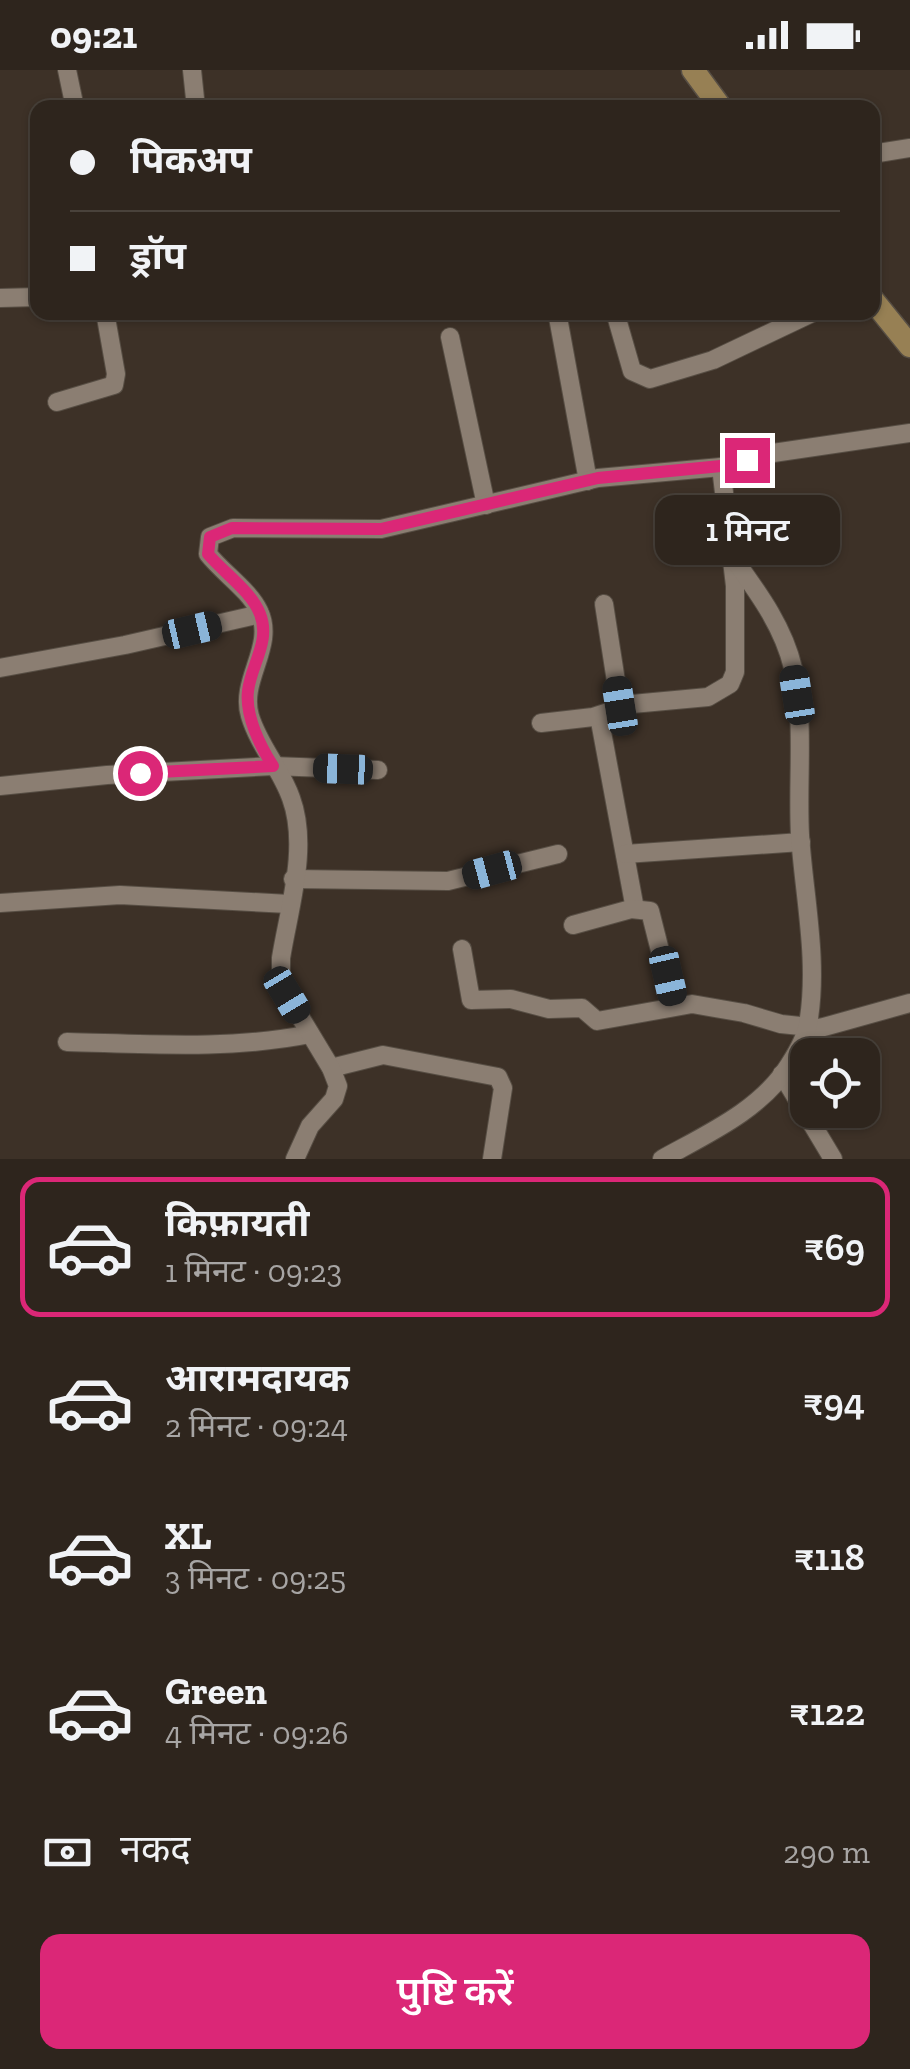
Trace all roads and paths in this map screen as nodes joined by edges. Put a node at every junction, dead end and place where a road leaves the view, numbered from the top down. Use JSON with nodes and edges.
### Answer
{"nodes":[{"id":1,"x":67,"y":70,"type":"edge"},
{"id":2,"x":192,"y":70,"type":"edge"},
{"id":3,"x":694,"y":70,"type":"edge"},
{"id":4,"x":73,"y":100,"type":"edge"},
{"id":5,"x":195,"y":100,"type":"edge"},
{"id":6,"x":715,"y":100,"type":"edge"},
{"id":7,"x":910,"y":148,"type":"edge"},
{"id":8,"x":880,"y":153,"type":"edge"},
{"id":9,"x":0,"y":298,"type":"edge"},
{"id":10,"x":30,"y":298,"type":"edge"},
{"id":11,"x":880,"y":309,"type":"edge"},
{"id":12,"x":106,"y":320,"type":"edge"},
{"id":13,"x":558,"y":320,"type":"edge"},
{"id":14,"x":617,"y":320,"type":"edge"},
{"id":15,"x":797,"y":320,"type":"edge"},
{"id":16,"x":450,"y":338,"type":"dead end"},
{"id":17,"x":910,"y":346,"type":"edge"},
{"id":18,"x":58,"y":402,"type":"dead end"},
{"id":19,"x":910,"y":433,"type":"edge"},
{"id":20,"x":721,"y":466,"type":"junction"},
{"id":21,"x":588,"y":480,"type":"junction"},
{"id":22,"x":486,"y":505,"type":"junction"},
{"id":23,"x":731,"y":555,"type":"junction"},
{"id":24,"x":604,"y":604,"type":"dead end"},
{"id":25,"x":260,"y":614,"type":"junction"},
{"id":26,"x":0,"y":668,"type":"edge"},
{"id":27,"x":620,"y":706,"type":"junction"},
{"id":28,"x":599,"y":716,"type":"junction"},
{"id":29,"x":541,"y":723,"type":"dead end"},
{"id":30,"x":273,"y":766,"type":"junction"},
{"id":31,"x":378,"y":770,"type":"dead end"},
{"id":32,"x":0,"y":786,"type":"edge"},
{"id":33,"x":801,"y":842,"type":"junction"},
{"id":34,"x":558,"y":854,"type":"dead end"},
{"id":35,"x":625,"y":854,"type":"junction"},
{"id":36,"x":294,"y":879,"type":"junction"},
{"id":37,"x":0,"y":903,"type":"edge"},
{"id":38,"x":289,"y":904,"type":"junction"},
{"id":39,"x":635,"y":908,"type":"junction"},
{"id":40,"x":573,"y":924,"type":"dead end"},
{"id":41,"x":462,"y":949,"type":"dead end"},
{"id":42,"x":910,"y":1003,"type":"edge"},
{"id":43,"x":674,"y":1006,"type":"junction"},
{"id":44,"x":808,"y":1027,"type":"junction"},
{"id":45,"x":310,"y":1034,"type":"junction"},
{"id":46,"x":67,"y":1042,"type":"dead end"},
{"id":47,"x":331,"y":1068,"type":"junction"},
{"id":48,"x":782,"y":1074,"type":"junction"},
{"id":49,"x":295,"y":1159,"type":"edge"},
{"id":50,"x":492,"y":1159,"type":"edge"},
{"id":51,"x":662,"y":1159,"type":"edge"},
{"id":52,"x":833,"y":1159,"type":"edge"}],
"edges":[{"from":1,"to":4,"type":"street"},
{"from":2,"to":5,"type":"street"},
{"from":3,"to":6,"type":"street"},
{"from":7,"to":8,"type":"street"},
{"from":9,"to":10,"type":"street"},
{"from":11,"to":17,"type":"street"},
{"from":12,"to":18,"type":"street"},
{"from":13,"to":21,"type":"street"},
{"from":14,"to":15,"type":"street"},
{"from":16,"to":22,"type":"street"},
{"from":19,"to":20,"type":"street"},
{"from":20,"to":21,"type":"street"},
{"from":20,"to":23,"type":"street"},
{"from":21,"to":22,"type":"street"},
{"from":22,"to":25,"type":"street"},
{"from":23,"to":27,"type":"street"},
{"from":23,"to":33,"type":"street"},
{"from":24,"to":27,"type":"street"},
{"from":25,"to":26,"type":"street"},
{"from":25,"to":30,"type":"street"},
{"from":27,"to":28,"type":"street"},
{"from":28,"to":29,"type":"street"},
{"from":28,"to":35,"type":"street"},
{"from":30,"to":31,"type":"street"},
{"from":30,"to":32,"type":"street"},
{"from":30,"to":36,"type":"street"},
{"from":33,"to":35,"type":"street"},
{"from":33,"to":44,"type":"street"},
{"from":34,"to":36,"type":"street"},
{"from":35,"to":39,"type":"street"},
{"from":36,"to":38,"type":"street"},
{"from":37,"to":38,"type":"street"},
{"from":38,"to":45,"type":"street"},
{"from":39,"to":40,"type":"street"},
{"from":39,"to":43,"type":"street"},
{"from":41,"to":43,"type":"street"},
{"from":42,"to":44,"type":"street"},
{"from":43,"to":44,"type":"street"},
{"from":44,"to":48,"type":"street"},
{"from":45,"to":46,"type":"street"},
{"from":45,"to":47,"type":"street"},
{"from":47,"to":49,"type":"street"},
{"from":47,"to":50,"type":"street"},
{"from":48,"to":51,"type":"street"},
{"from":48,"to":52,"type":"street"}]}
